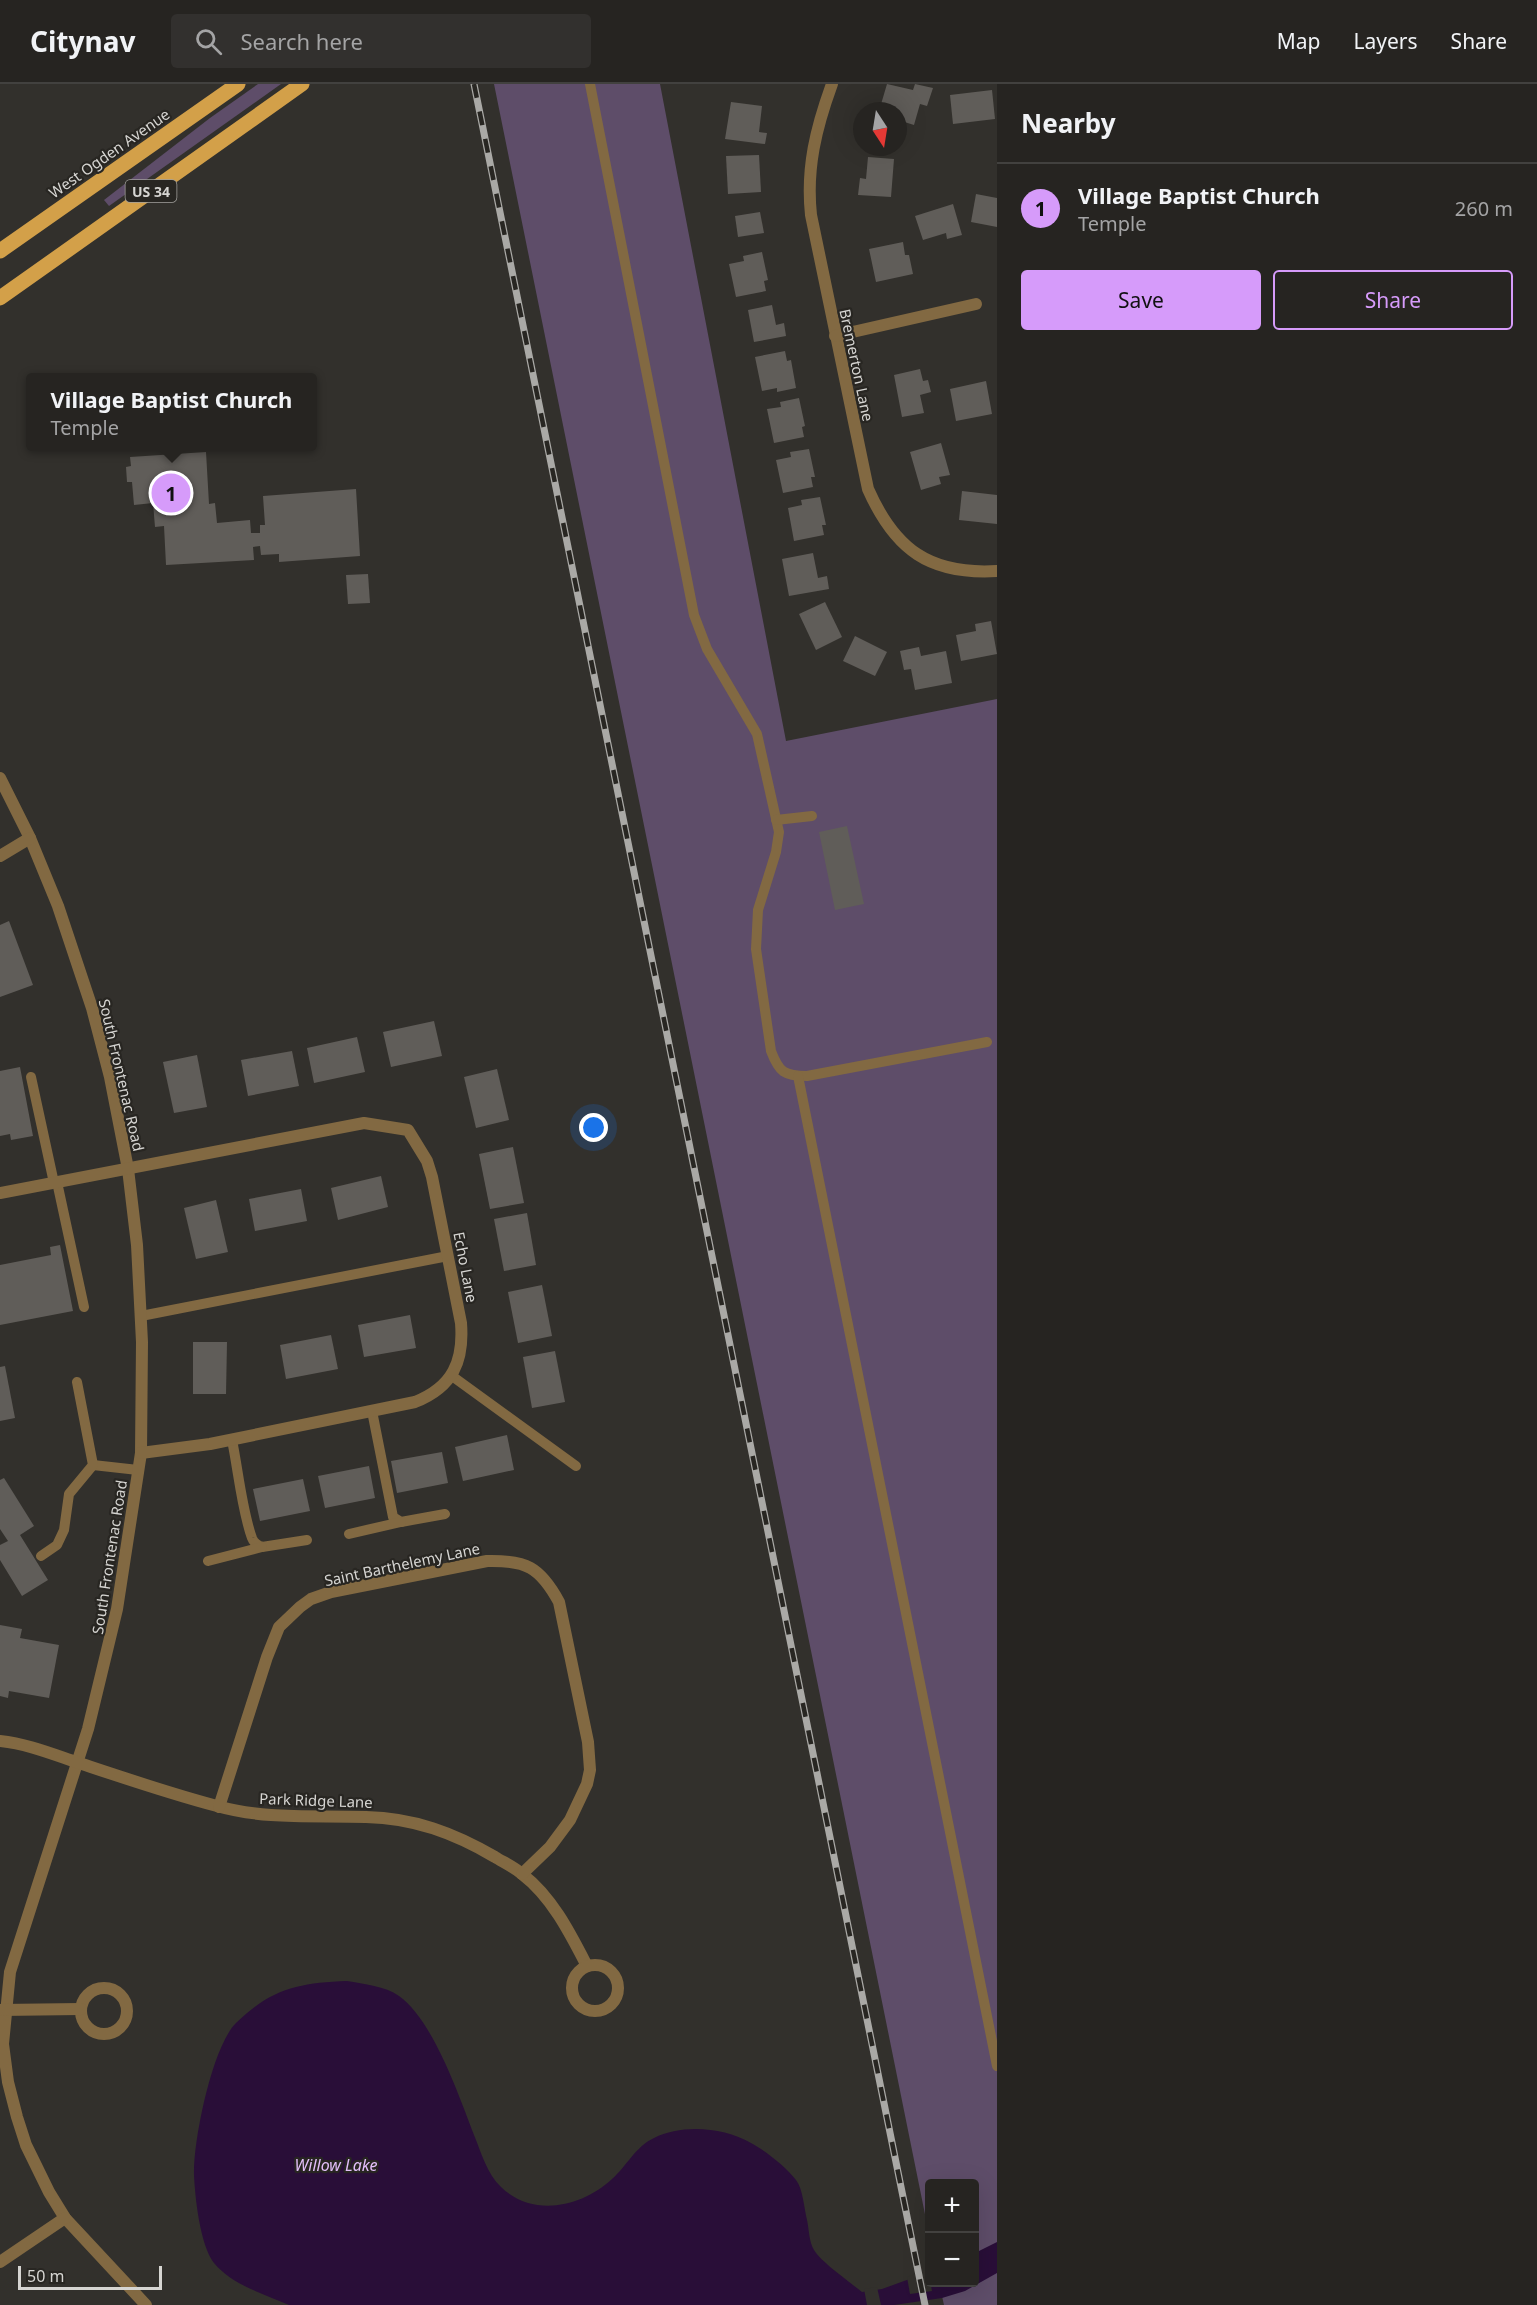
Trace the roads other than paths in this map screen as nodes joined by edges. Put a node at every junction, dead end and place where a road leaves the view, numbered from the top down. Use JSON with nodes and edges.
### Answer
{"nodes":[{"id":1,"x":238,"y":84,"type":"edge"},
{"id":2,"x":302,"y":84,"type":"edge"},
{"id":3,"x":590,"y":84,"type":"edge"},
{"id":4,"x":832,"y":84,"type":"edge"},
{"id":5,"x":0,"y":251,"type":"edge"},
{"id":6,"x":0,"y":298,"type":"edge"},
{"id":7,"x":976,"y":304,"type":"dead end"},
{"id":8,"x":835,"y":336,"type":"junction"},
{"id":9,"x":997,"y":571,"type":"edge"},
{"id":10,"x":0,"y":778,"type":"edge"},
{"id":11,"x":812,"y":816,"type":"dead end"},
{"id":12,"x":776,"y":820,"type":"junction"},
{"id":13,"x":30,"y":838,"type":"junction"},
{"id":14,"x":0,"y":856,"type":"edge"},
{"id":15,"x":987,"y":1042,"type":"dead end"},
{"id":16,"x":798,"y":1076,"type":"junction"},
{"id":17,"x":31,"y":1077,"type":"dead end"},
{"id":18,"x":128,"y":1169,"type":"junction"},
{"id":19,"x":56,"y":1182,"type":"junction"},
{"id":20,"x":0,"y":1193,"type":"edge"},
{"id":21,"x":448,"y":1256,"type":"junction"},
{"id":22,"x":84,"y":1307,"type":"dead end"},
{"id":23,"x":141,"y":1316,"type":"junction"},
{"id":24,"x":452,"y":1376,"type":"junction"},
{"id":25,"x":77,"y":1382,"type":"dead end"},
{"id":26,"x":372,"y":1411,"type":"junction"},
{"id":27,"x":232,"y":1440,"type":"junction"},
{"id":28,"x":141,"y":1453,"type":"junction"},
{"id":29,"x":93,"y":1465,"type":"junction"},
{"id":30,"x":576,"y":1466,"type":"dead end"},
{"id":31,"x":138,"y":1470,"type":"junction"},
{"id":32,"x":444,"y":1514,"type":"dead end"},
{"id":33,"x":401,"y":1522,"type":"junction"},
{"id":34,"x":348,"y":1534,"type":"dead end"},
{"id":35,"x":308,"y":1540,"type":"dead end"},
{"id":36,"x":262,"y":1547,"type":"junction"},
{"id":37,"x":41,"y":1556,"type":"dead end"},
{"id":38,"x":208,"y":1561,"type":"dead end"},
{"id":39,"x":0,"y":1741,"type":"edge"},
{"id":40,"x":77,"y":1762,"type":"junction"},
{"id":41,"x":219,"y":1807,"type":"junction"},
{"id":42,"x":522,"y":1874,"type":"junction"},
{"id":43,"x":587,"y":1966,"type":"dead end"},
{"id":44,"x":3,"y":2009,"type":"edge"},
{"id":45,"x":81,"y":2009,"type":"dead end"},
{"id":46,"x":997,"y":2066,"type":"edge"},
{"id":47,"x":65,"y":2218,"type":"junction"},
{"id":48,"x":0,"y":2262,"type":"edge"},
{"id":49,"x":146,"y":2305,"type":"edge"}],
"edges":[{"from":1,"to":5,"type":"main road","name":"West Ogden Avenue","number":"US 34"},
{"from":2,"to":6,"type":"main road","number":"US 34"},
{"from":3,"to":12,"type":"lane"},
{"from":4,"to":8,"type":"street","name":"Bremerton Lane"},
{"from":7,"to":8,"type":"street"},
{"from":8,"to":9,"type":"street","name":"Bremerton Lane"},
{"from":10,"to":13,"type":"street","name":"South Frontenac Road"},
{"from":11,"to":12,"type":"lane"},
{"from":12,"to":16,"type":"lane"},
{"from":13,"to":14,"type":"street"},
{"from":13,"to":18,"type":"street","name":"South Frontenac Road"},
{"from":15,"to":16,"type":"lane"},
{"from":16,"to":46,"type":"lane"},
{"from":17,"to":19,"type":"lane"},
{"from":18,"to":19,"type":"street"},
{"from":18,"to":21,"type":"street","name":"Echo Lane"},
{"from":18,"to":23,"type":"street","name":"South Frontenac Road"},
{"from":19,"to":20,"type":"street"},
{"from":19,"to":22,"type":"lane"},
{"from":21,"to":23,"type":"lane"},
{"from":21,"to":24,"type":"street","name":"Echo Lane"},
{"from":23,"to":28,"type":"street","name":"South Frontenac Road"},
{"from":24,"to":26,"type":"street"},
{"from":24,"to":30,"type":"lane"},
{"from":25,"to":29,"type":"lane"},
{"from":26,"to":27,"type":"street"},
{"from":26,"to":33,"type":"lane"},
{"from":27,"to":28,"type":"street"},
{"from":27,"to":36,"type":"lane"},
{"from":28,"to":31,"type":"street","name":"South Frontenac Road"},
{"from":29,"to":31,"type":"lane"},
{"from":29,"to":37,"type":"lane"},
{"from":31,"to":40,"type":"street","name":"South Frontenac Road"},
{"from":32,"to":33,"type":"lane"},
{"from":33,"to":34,"type":"lane"},
{"from":35,"to":36,"type":"lane"},
{"from":36,"to":38,"type":"lane"},
{"from":39,"to":40,"type":"street","name":"Park Ridge Lane"},
{"from":40,"to":41,"type":"street","name":"Park Ridge Lane"},
{"from":40,"to":44,"type":"street","name":"South Frontenac Road"},
{"from":41,"to":42,"type":"street","name":"Park Ridge Lane"},
{"from":41,"to":42,"type":"street","name":"Saint Barthelemy Lane"},
{"from":42,"to":43,"type":"street","name":"Park Ridge Lane"},
{"from":44,"to":45,"type":"street"},
{"from":44,"to":47,"type":"street","name":"South Frontenac Road"},
{"from":47,"to":48,"type":"street"},
{"from":47,"to":49,"type":"street","name":"South Frontenac Road"}]}
